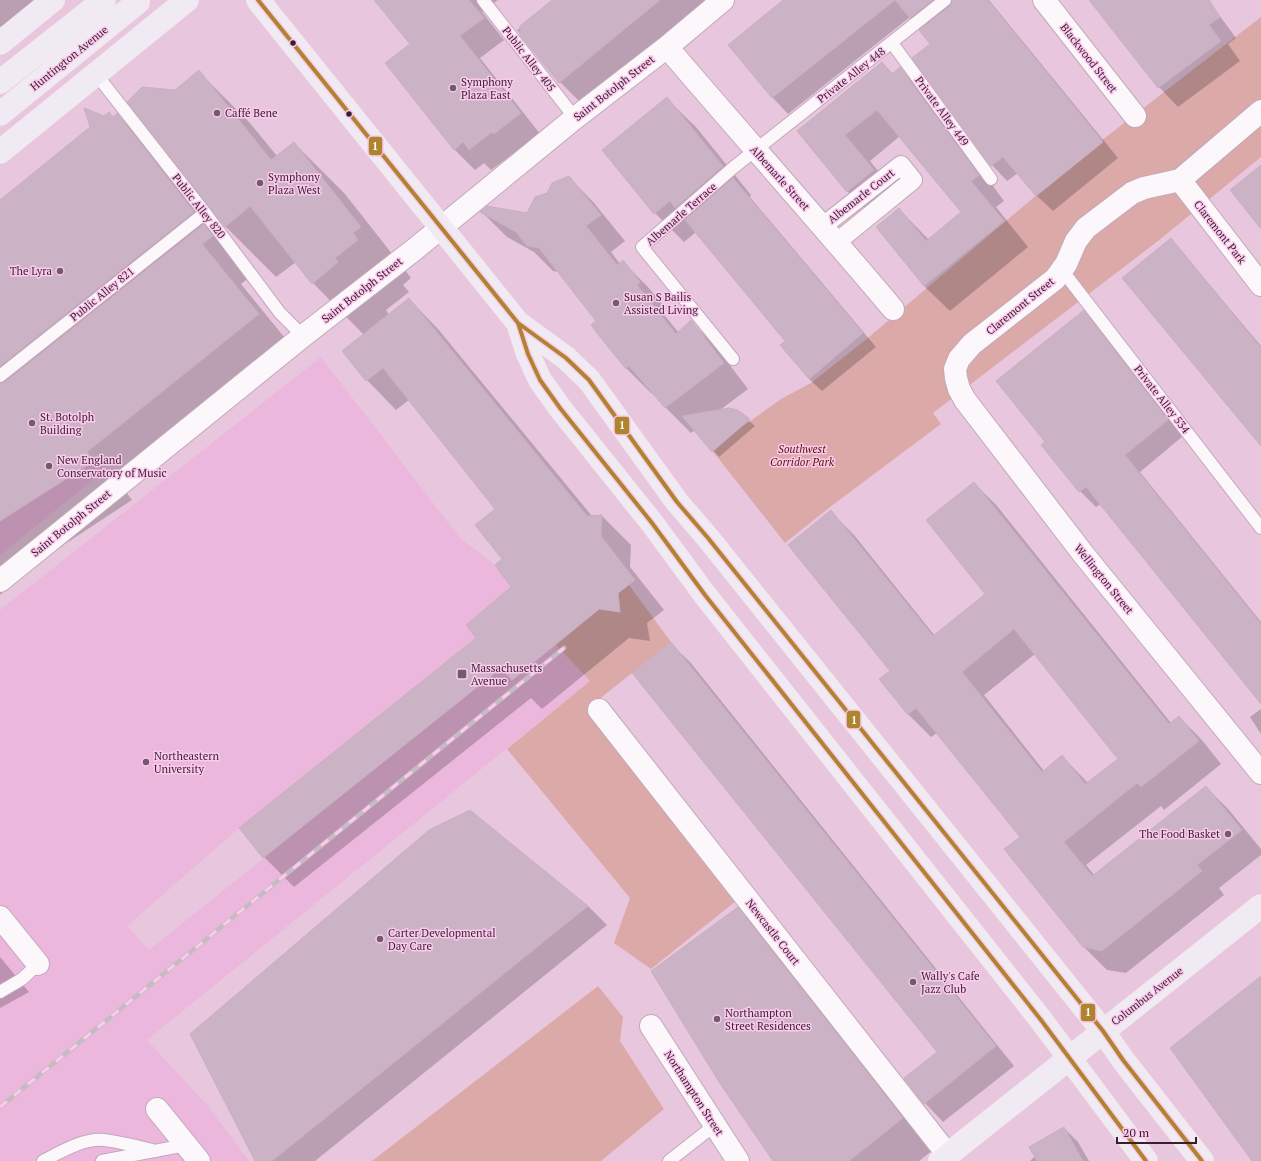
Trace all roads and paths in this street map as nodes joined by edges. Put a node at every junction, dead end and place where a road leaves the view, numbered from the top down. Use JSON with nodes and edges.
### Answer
{"nodes":[{"id":1,"x":53,"y":0,"type":"edge"},
{"id":2,"x":104,"y":0,"type":"edge"},
{"id":3,"x":187,"y":0,"type":"edge"},
{"id":4,"x":258,"y":0,"type":"edge"},
{"id":5,"x":483,"y":0,"type":"edge"},
{"id":6,"x":723,"y":0,"type":"edge"},
{"id":7,"x":945,"y":0,"type":"edge"},
{"id":8,"x":1044,"y":0,"type":"edge"},
{"id":9,"x":138,"y":2,"type":"dead end"},
{"id":10,"x":0,"y":43,"type":"edge"},
{"id":11,"x":892,"y":43,"type":"junction"},
{"id":12,"x":666,"y":47,"type":"junction"},
{"id":13,"x":96,"y":74,"type":"junction"},
{"id":14,"x":0,"y":82,"type":"edge"},
{"id":15,"x":1261,"y":111,"type":"edge"},
{"id":16,"x":0,"y":114,"type":"edge"},
{"id":17,"x":1135,"y":116,"type":"dead end"},
{"id":18,"x":575,"y":118,"type":"junction"},
{"id":19,"x":755,"y":150,"type":"junction"},
{"id":20,"x":0,"y":152,"type":"edge"},
{"id":21,"x":992,"y":179,"type":"dead end"},
{"id":22,"x":1180,"y":180,"type":"junction"},
{"id":23,"x":205,"y":213,"type":"junction"},
{"id":24,"x":441,"y":227,"type":"junction"},
{"id":25,"x":1062,"y":270,"type":"junction"},
{"id":26,"x":1261,"y":285,"type":"edge"},
{"id":27,"x":894,"y":309,"type":"dead end"},
{"id":28,"x":518,"y":323,"type":"junction"},
{"id":29,"x":303,"y":336,"type":"junction"},
{"id":30,"x":733,"y":359,"type":"dead end"},
{"id":31,"x":0,"y":376,"type":"edge"},
{"id":32,"x":956,"y":378,"type":"joint"},
{"id":33,"x":1261,"y":528,"type":"edge"},
{"id":34,"x":0,"y":581,"type":"edge"},
{"id":35,"x":599,"y":710,"type":"dead end"},
{"id":36,"x":1261,"y":773,"type":"edge"},
{"id":37,"x":1261,"y":906,"type":"edge"},
{"id":38,"x":0,"y":917,"type":"edge"},
{"id":39,"x":38,"y":964,"type":"joint"},
{"id":40,"x":0,"y":992,"type":"edge"},
{"id":41,"x":651,"y":1026,"type":"dead end"},
{"id":42,"x":1103,"y":1031,"type":"junction"},
{"id":43,"x":1070,"y":1058,"type":"junction"},
{"id":44,"x":157,"y":1109,"type":"dead end"},
{"id":45,"x":714,"y":1125,"type":"junction"},
{"id":46,"x":156,"y":1151,"type":"junction"},
{"id":47,"x":192,"y":1153,"type":"edge"},
{"id":48,"x":944,"y":1158,"type":"edge"},
{"id":49,"x":43,"y":1161,"type":"edge"},
{"id":50,"x":102,"y":1161,"type":"edge"},
{"id":51,"x":668,"y":1161,"type":"edge"},
{"id":52,"x":738,"y":1161,"type":"edge"},
{"id":53,"x":1146,"y":1161,"type":"edge"},
{"id":54,"x":1202,"y":1161,"type":"edge"}],
"edges":[{"from":1,"to":10,"type":"main road"},
{"from":2,"to":14,"type":"main road"},
{"from":3,"to":13,"type":"main road"},
{"from":4,"to":24,"type":"main road"},
{"from":5,"to":18,"type":"lane","name":"Public Alley 405"},
{"from":6,"to":12,"type":"street","name":"Saint Botolph Street"},
{"from":7,"to":11,"type":"lane","name":"Private Alley 448"},
{"from":8,"to":17,"type":"street","name":"Blackwood Street"},
{"from":9,"to":16,"type":"main road","name":"Huntington Avenue"},
{"from":11,"to":19,"type":"lane","name":"Private Alley 448"},
{"from":11,"to":21,"type":"lane","name":"Private Alley 449"},
{"from":12,"to":18,"type":"street","name":"Saint Botolph Street"},
{"from":12,"to":19,"type":"street","name":"Albemarle Street"},
{"from":13,"to":20,"type":"main road"},
{"from":13,"to":23,"type":"lane","name":"Public Alley 820"},
{"from":15,"to":22,"type":"street","name":"Claremont Street"},
{"from":18,"to":24,"type":"street","name":"Saint Botolph Street"},
{"from":19,"to":27,"type":"street","name":"Albemarle Street"},
{"from":19,"to":30,"type":"lane","name":"Albemarle Terrace"},
{"from":22,"to":25,"type":"street","name":"Claremont Street"},
{"from":22,"to":26,"type":"street","name":"Claremont Park"},
{"from":23,"to":29,"type":"lane","name":"Public Alley 820"},
{"from":23,"to":31,"type":"lane","name":"Public Alley 821"},
{"from":24,"to":28,"type":"main road"},
{"from":24,"to":29,"type":"street","name":"Saint Botolph Street"},
{"from":25,"to":32,"type":"street","name":"Claremont Street"},
{"from":25,"to":33,"type":"lane","name":"Private Alley 534"},
{"from":28,"to":42,"type":"main road"},
{"from":28,"to":43,"type":"main road"},
{"from":29,"to":34,"type":"street","name":"Saint Botolph Street"},
{"from":32,"to":36,"type":"street","name":"Wellington Street"},
{"from":35,"to":48,"type":"street","name":"Newcastle Court"},
{"from":37,"to":42,"type":"main road","name":"Columbus Avenue"},
{"from":38,"to":39,"type":"street"},
{"from":39,"to":40,"type":"lane"},
{"from":41,"to":45,"type":"street","name":"Northampton Street"},
{"from":42,"to":43,"type":"main road","name":"Columbus Avenue"},
{"from":42,"to":54,"type":"main road"},
{"from":43,"to":48,"type":"main road","name":"Columbus Avenue"},
{"from":43,"to":53,"type":"main road"},
{"from":44,"to":47,"type":"street"},
{"from":45,"to":51,"type":"lane"},
{"from":45,"to":52,"type":"street","name":"Northampton Street"},
{"from":46,"to":47,"type":"lane"},
{"from":46,"to":49,"type":"lane"},
{"from":46,"to":50,"type":"lane"}]}
